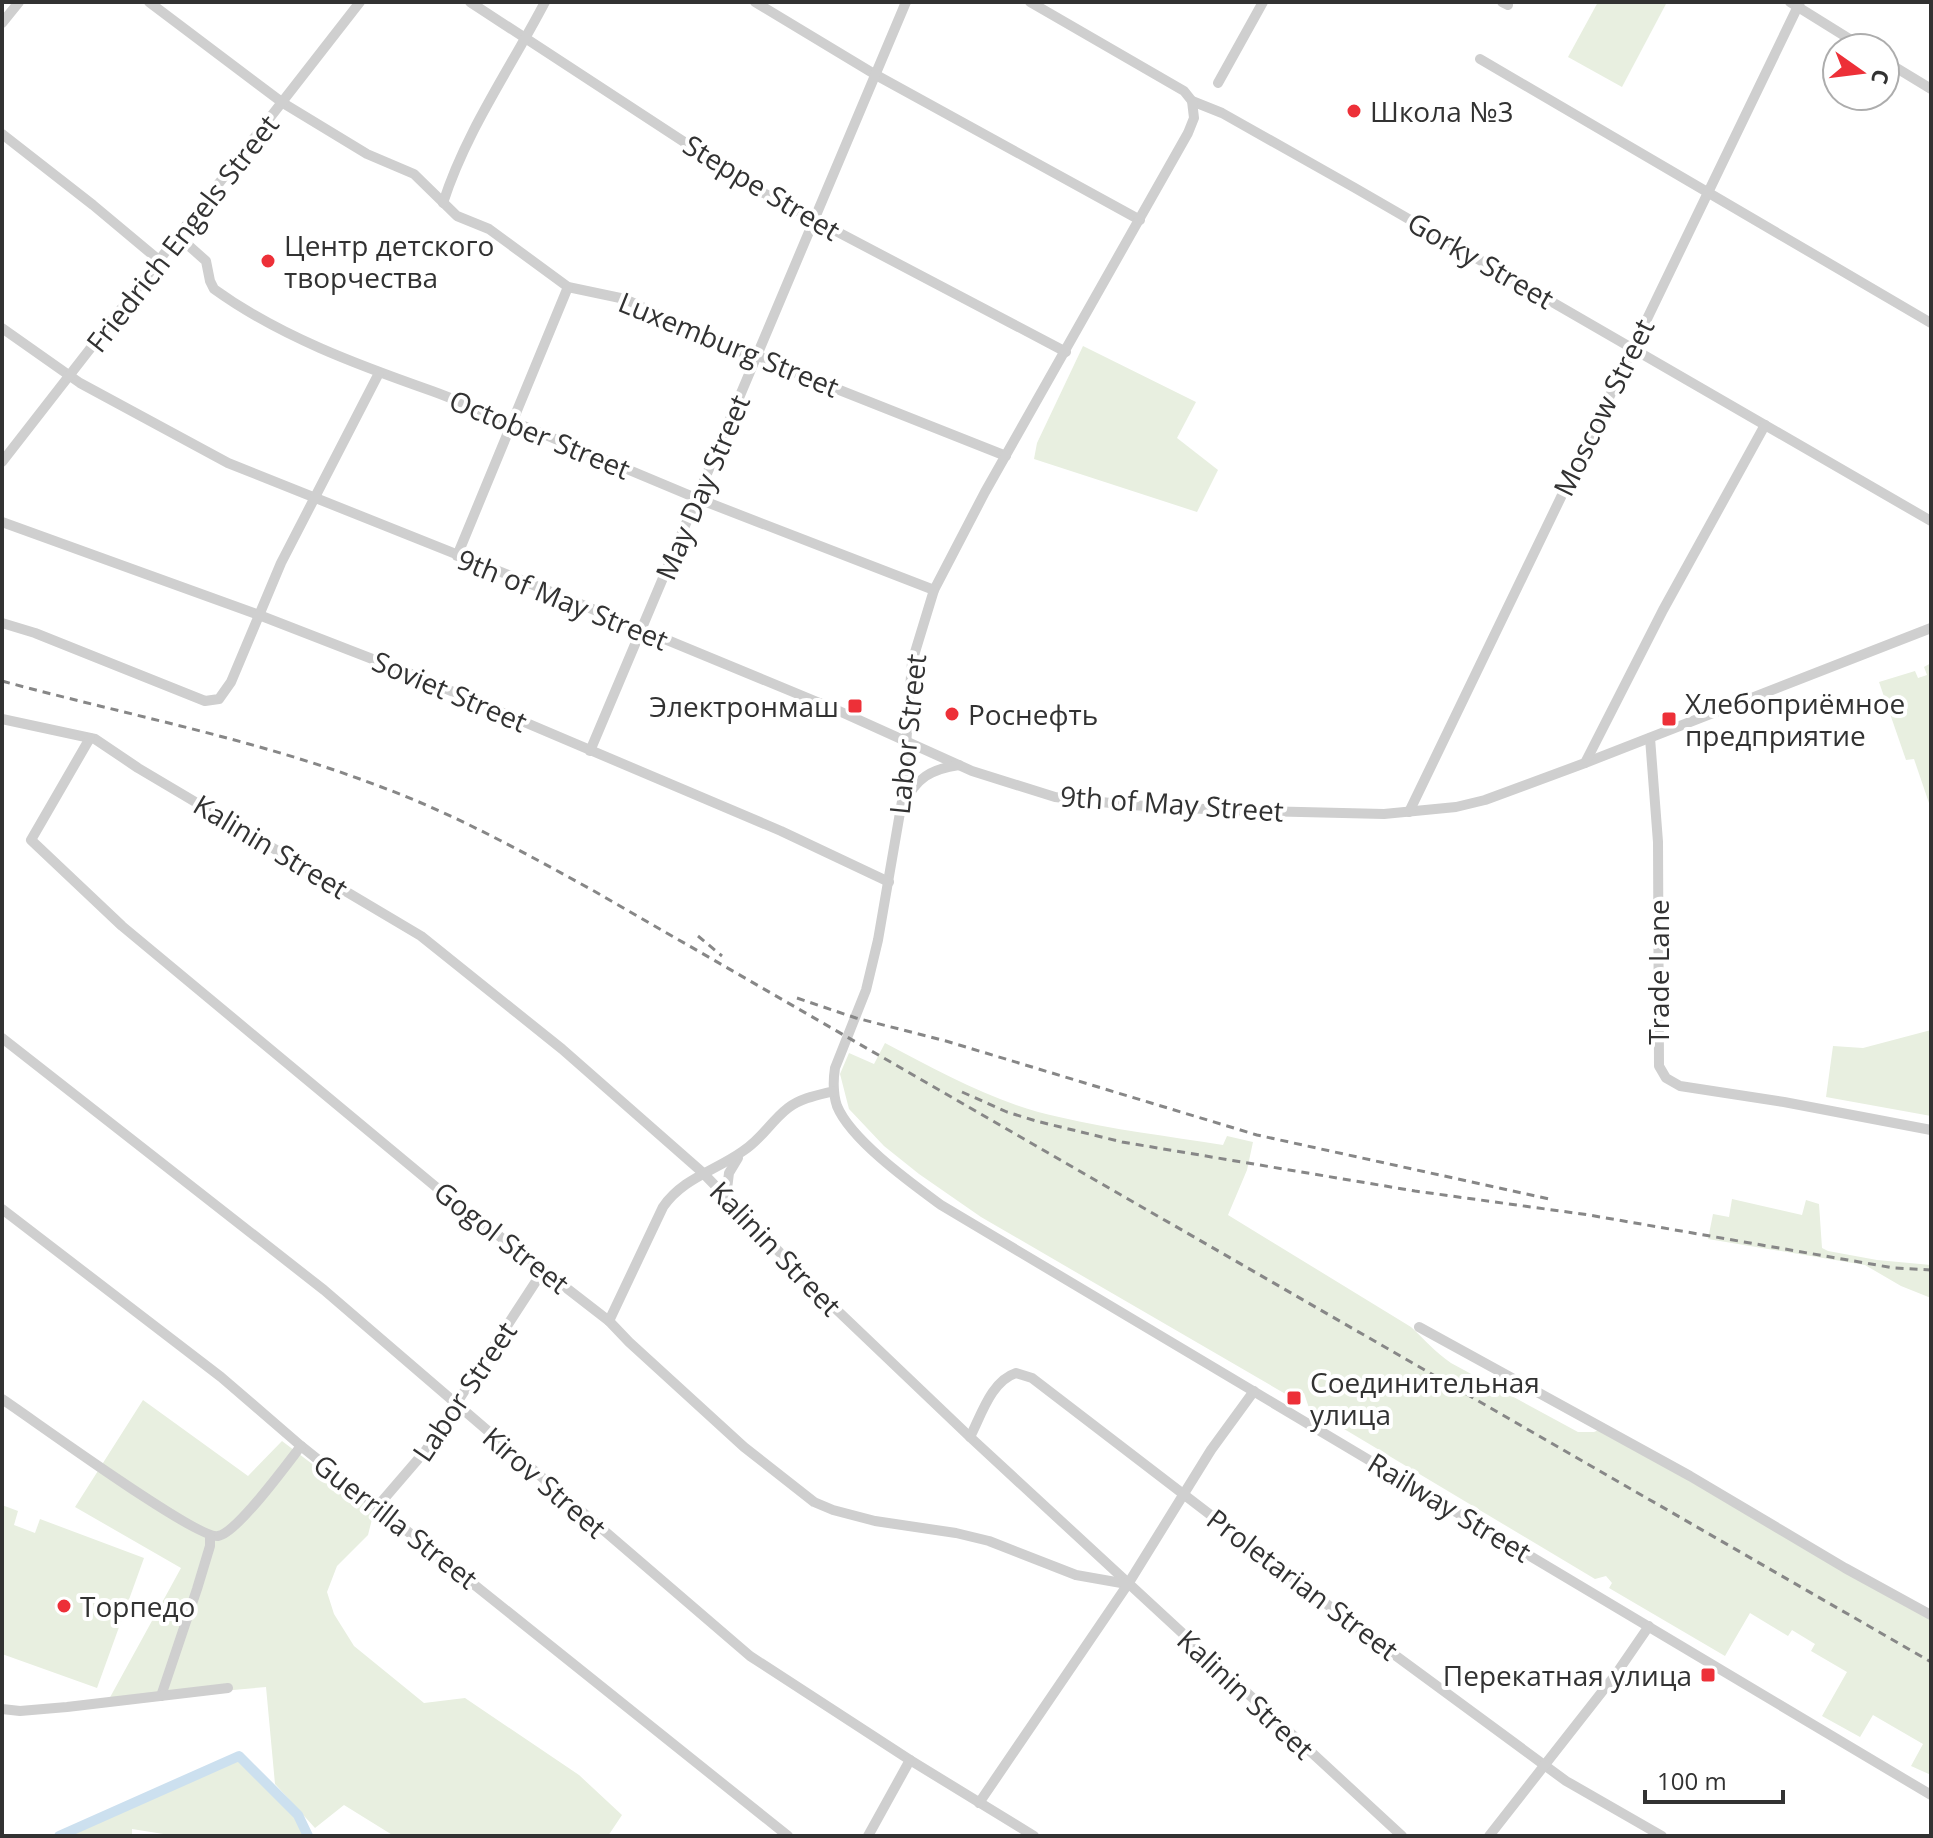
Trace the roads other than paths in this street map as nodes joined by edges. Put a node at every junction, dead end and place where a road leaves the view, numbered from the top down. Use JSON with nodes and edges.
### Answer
{"nodes":[{"id":1,"x":19,"y":2,"type":"edge"},
{"id":2,"x":149,"y":2,"type":"edge"},
{"id":3,"x":360,"y":2,"type":"edge"},
{"id":4,"x":470,"y":2,"type":"edge"},
{"id":5,"x":545,"y":2,"type":"edge"},
{"id":6,"x":755,"y":2,"type":"edge"},
{"id":7,"x":906,"y":2,"type":"edge"},
{"id":8,"x":1030,"y":2,"type":"edge"},
{"id":9,"x":1263,"y":2,"type":"edge"},
{"id":10,"x":1796,"y":4,"type":"edge"},
{"id":11,"x":2,"y":23,"type":"edge"},
{"id":12,"x":1839,"y":32,"type":"edge"},
{"id":13,"x":525,"y":38,"type":"junction"},
{"id":14,"x":1480,"y":59,"type":"dead end"},
{"id":15,"x":1901,"y":71,"type":"edge"},
{"id":16,"x":876,"y":75,"type":"junction"},
{"id":17,"x":1218,"y":83,"type":"dead end"},
{"id":18,"x":1931,"y":89,"type":"edge"},
{"id":19,"x":1192,"y":101,"type":"junction"},
{"id":20,"x":283,"y":103,"type":"junction"},
{"id":21,"x":2,"y":134,"type":"edge"},
{"id":22,"x":1708,"y":194,"type":"junction"},
{"id":23,"x":443,"y":203,"type":"junction"},
{"id":24,"x":814,"y":220,"type":"junction"},
{"id":25,"x":1140,"y":220,"type":"junction"},
{"id":26,"x":179,"y":237,"type":"junction"},
{"id":27,"x":160,"y":261,"type":"junction"},
{"id":28,"x":568,"y":287,"type":"junction"},
{"id":29,"x":1931,"y":323,"type":"edge"},
{"id":30,"x":2,"y":328,"type":"edge"},
{"id":31,"x":1631,"y":349,"type":"junction"},
{"id":32,"x":1066,"y":352,"type":"junction"},
{"id":33,"x":758,"y":358,"type":"junction"},
{"id":34,"x":379,"y":373,"type":"junction"},
{"id":35,"x":70,"y":376,"type":"junction"},
{"id":36,"x":510,"y":422,"type":"junction"},
{"id":37,"x":1765,"y":425,"type":"junction"},
{"id":38,"x":1006,"y":456,"type":"junction"},
{"id":39,"x":2,"y":462,"type":"edge"},
{"id":40,"x":696,"y":498,"type":"junction"},
{"id":41,"x":316,"y":499,"type":"junction"},
{"id":42,"x":1931,"y":521,"type":"edge"},
{"id":43,"x":2,"y":522,"type":"edge"},
{"id":44,"x":457,"y":556,"type":"junction"},
{"id":45,"x":934,"y":590,"type":"junction"},
{"id":46,"x":259,"y":615,"type":"junction"},
{"id":47,"x":2,"y":623,"type":"edge"},
{"id":48,"x":1931,"y":628,"type":"edge"},
{"id":49,"x":642,"y":631,"type":"junction"},
{"id":50,"x":2,"y":719,"type":"edge"},
{"id":51,"x":90,"y":738,"type":"junction"},
{"id":52,"x":1650,"y":738,"type":"junction"},
{"id":53,"x":907,"y":743,"type":"junction"},
{"id":54,"x":590,"y":751,"type":"junction"},
{"id":55,"x":1585,"y":763,"type":"junction"},
{"id":56,"x":959,"y":765,"type":"junction"},
{"id":57,"x":1409,"y":812,"type":"junction"},
{"id":58,"x":900,"y":813,"type":"junction"},
{"id":59,"x":889,"y":882,"type":"junction"},
{"id":60,"x":2,"y":1038,"type":"edge"},
{"id":61,"x":834,"y":1091,"type":"junction"},
{"id":62,"x":1931,"y":1130,"type":"edge"},
{"id":63,"x":745,"y":1150,"type":"junction"},
{"id":64,"x":702,"y":1172,"type":"junction"},
{"id":65,"x":726,"y":1197,"type":"junction"},
{"id":66,"x":2,"y":1209,"type":"edge"},
{"id":67,"x":544,"y":1269,"type":"junction"},
{"id":68,"x":609,"y":1321,"type":"junction"},
{"id":69,"x":1419,"y":1327,"type":"dead end"},
{"id":70,"x":1254,"y":1391,"type":"junction"},
{"id":71,"x":2,"y":1399,"type":"edge"},
{"id":72,"x":456,"y":1406,"type":"junction"},
{"id":73,"x":970,"y":1437,"type":"junction"},
{"id":74,"x":301,"y":1446,"type":"junction"},
{"id":75,"x":1184,"y":1493,"type":"junction"},
{"id":76,"x":377,"y":1507,"type":"junction"},
{"id":77,"x":210,"y":1536,"type":"junction"},
{"id":78,"x":1128,"y":1584,"type":"junction"},
{"id":79,"x":1931,"y":1615,"type":"edge"},
{"id":80,"x":1649,"y":1626,"type":"junction"},
{"id":81,"x":228,"y":1688,"type":"dead end"},
{"id":82,"x":161,"y":1696,"type":"junction"},
{"id":83,"x":2,"y":1709,"type":"edge"},
{"id":84,"x":910,"y":1760,"type":"junction"},
{"id":85,"x":1546,"y":1764,"type":"junction"},
{"id":86,"x":1931,"y":1795,"type":"edge"},
{"id":87,"x":979,"y":1803,"type":"junction"},
{"id":88,"x":788,"y":1836,"type":"edge"},
{"id":89,"x":868,"y":1836,"type":"edge"},
{"id":90,"x":1034,"y":1836,"type":"edge"},
{"id":91,"x":1402,"y":1836,"type":"edge"},
{"id":92,"x":1489,"y":1836,"type":"edge"},
{"id":93,"x":1662,"y":1836,"type":"edge"}],
"edges":[{"from":1,"to":11,"type":"street"},
{"from":2,"to":20,"type":"street","name":"Luxemburg Street"},
{"from":3,"to":20,"type":"street","name":"Friedrich Engels Street"},
{"from":4,"to":13,"type":"street","name":"Steppe Street"},
{"from":5,"to":13,"type":"street"},
{"from":6,"to":16,"type":"street"},
{"from":7,"to":16,"type":"street","name":"May Day Street"},
{"from":8,"to":19,"type":"street","name":"Gorky Street"},
{"from":9,"to":17,"type":"street"},
{"from":10,"to":12,"type":"street"},
{"from":10,"to":22,"type":"street","name":"Moscow Street"},
{"from":13,"to":23,"type":"street"},
{"from":13,"to":24,"type":"street","name":"Steppe Street"},
{"from":14,"to":22,"type":"street"},
{"from":15,"to":18,"type":"street"},
{"from":16,"to":24,"type":"street","name":"May Day Street"},
{"from":16,"to":25,"type":"street"},
{"from":19,"to":25,"type":"street","name":"Labor Street"},
{"from":19,"to":31,"type":"street","name":"Gorky Street"},
{"from":20,"to":23,"type":"street","name":"Luxemburg Street"},
{"from":20,"to":26,"type":"street","name":"Friedrich Engels Street"},
{"from":21,"to":27,"type":"street"},
{"from":22,"to":29,"type":"street"},
{"from":22,"to":31,"type":"street","name":"Moscow Street"},
{"from":23,"to":28,"type":"street","name":"Luxemburg Street"},
{"from":24,"to":32,"type":"street","name":"Steppe Street"},
{"from":24,"to":33,"type":"street","name":"May Day Street"},
{"from":25,"to":32,"type":"street","name":"Labor Street"},
{"from":26,"to":27,"type":"street","name":"Friedrich Engels Street"},
{"from":26,"to":34,"type":"street","name":"October Street"},
{"from":27,"to":35,"type":"street","name":"Friedrich Engels Street"},
{"from":28,"to":33,"type":"street","name":"Luxemburg Street"},
{"from":28,"to":36,"type":"street"},
{"from":30,"to":35,"type":"street","name":"9th of May Street"},
{"from":31,"to":37,"type":"street","name":"Gorky Street"},
{"from":31,"to":57,"type":"street","name":"Moscow Street"},
{"from":32,"to":38,"type":"street","name":"Labor Street"},
{"from":33,"to":38,"type":"street","name":"Luxemburg Street"},
{"from":33,"to":40,"type":"street","name":"May Day Street"},
{"from":34,"to":36,"type":"street","name":"October Street"},
{"from":34,"to":41,"type":"street"},
{"from":35,"to":39,"type":"street","name":"Friedrich Engels Street"},
{"from":35,"to":41,"type":"street","name":"9th of May Street"},
{"from":36,"to":40,"type":"street","name":"October Street"},
{"from":36,"to":44,"type":"street"},
{"from":37,"to":42,"type":"street","name":"Gorky Street"},
{"from":37,"to":55,"type":"street"},
{"from":38,"to":45,"type":"street","name":"Labor Street"},
{"from":40,"to":45,"type":"street","name":"October Street"},
{"from":40,"to":49,"type":"street","name":"May Day Street"},
{"from":41,"to":44,"type":"street","name":"9th of May Street"},
{"from":41,"to":46,"type":"street"},
{"from":43,"to":46,"type":"street","name":"Soviet Street"},
{"from":44,"to":49,"type":"street","name":"9th of May Street"},
{"from":45,"to":53,"type":"street","name":"Labor Street"},
{"from":46,"to":47,"type":"street"},
{"from":46,"to":54,"type":"street","name":"Soviet Street"},
{"from":48,"to":52,"type":"street","name":"9th of May Street"},
{"from":49,"to":53,"type":"street","name":"9th of May Street"},
{"from":49,"to":54,"type":"street","name":"May Day Street"},
{"from":50,"to":51,"type":"street"},
{"from":51,"to":64,"type":"street","name":"Kalinin Street"},
{"from":51,"to":67,"type":"street","name":"Gogol Street"},
{"from":52,"to":55,"type":"street","name":"9th of May Street"},
{"from":52,"to":62,"type":"street","name":"Trade Lane"},
{"from":53,"to":56,"type":"street","name":"9th of May Street"},
{"from":53,"to":58,"type":"street","name":"Labor Street"},
{"from":54,"to":59,"type":"street","name":"Soviet Street"},
{"from":55,"to":57,"type":"street","name":"9th of May Street"},
{"from":56,"to":57,"type":"street","name":"9th of May Street"},
{"from":56,"to":58,"type":"street"},
{"from":58,"to":59,"type":"street","name":"Labor Street"},
{"from":59,"to":61,"type":"street","name":"Labor Street"},
{"from":60,"to":72,"type":"street","name":"Kirov Street"},
{"from":61,"to":63,"type":"street"},
{"from":61,"to":70,"type":"street","name":"Railway Street"},
{"from":63,"to":64,"type":"street"},
{"from":63,"to":65,"type":"street"},
{"from":64,"to":65,"type":"street","name":"Kalinin Street"},
{"from":64,"to":68,"type":"street"},
{"from":65,"to":73,"type":"street","name":"Kalinin Street"},
{"from":66,"to":74,"type":"street","name":"Guerrilla Street"},
{"from":67,"to":68,"type":"street","name":"Gogol Street"},
{"from":67,"to":72,"type":"street","name":"Labor Street"},
{"from":68,"to":78,"type":"street","name":"Gogol Street"},
{"from":69,"to":79,"type":"street"},
{"from":70,"to":75,"type":"street"},
{"from":70,"to":80,"type":"street","name":"Railway Street"},
{"from":71,"to":77,"type":"street"},
{"from":72,"to":76,"type":"street","name":"Labor Street"},
{"from":72,"to":84,"type":"street","name":"Kirov Street"},
{"from":73,"to":75,"type":"street","name":"Proletarian Street"},
{"from":73,"to":78,"type":"street","name":"Kalinin Street"},
{"from":74,"to":76,"type":"street","name":"Guerrilla Street"},
{"from":74,"to":77,"type":"street"},
{"from":75,"to":78,"type":"street"},
{"from":75,"to":85,"type":"street","name":"Proletarian Street"},
{"from":76,"to":88,"type":"street","name":"Guerrilla Street"},
{"from":77,"to":82,"type":"street"},
{"from":78,"to":87,"type":"street"},
{"from":78,"to":91,"type":"street","name":"Kalinin Street"},
{"from":80,"to":85,"type":"street"},
{"from":80,"to":86,"type":"street","name":"Railway Street"},
{"from":81,"to":82,"type":"street"},
{"from":82,"to":83,"type":"street"},
{"from":84,"to":87,"type":"street","name":"Kirov Street"},
{"from":84,"to":89,"type":"street"},
{"from":85,"to":92,"type":"street"},
{"from":85,"to":93,"type":"street","name":"Proletarian Street"},
{"from":87,"to":90,"type":"street","name":"Kirov Street"}]}
